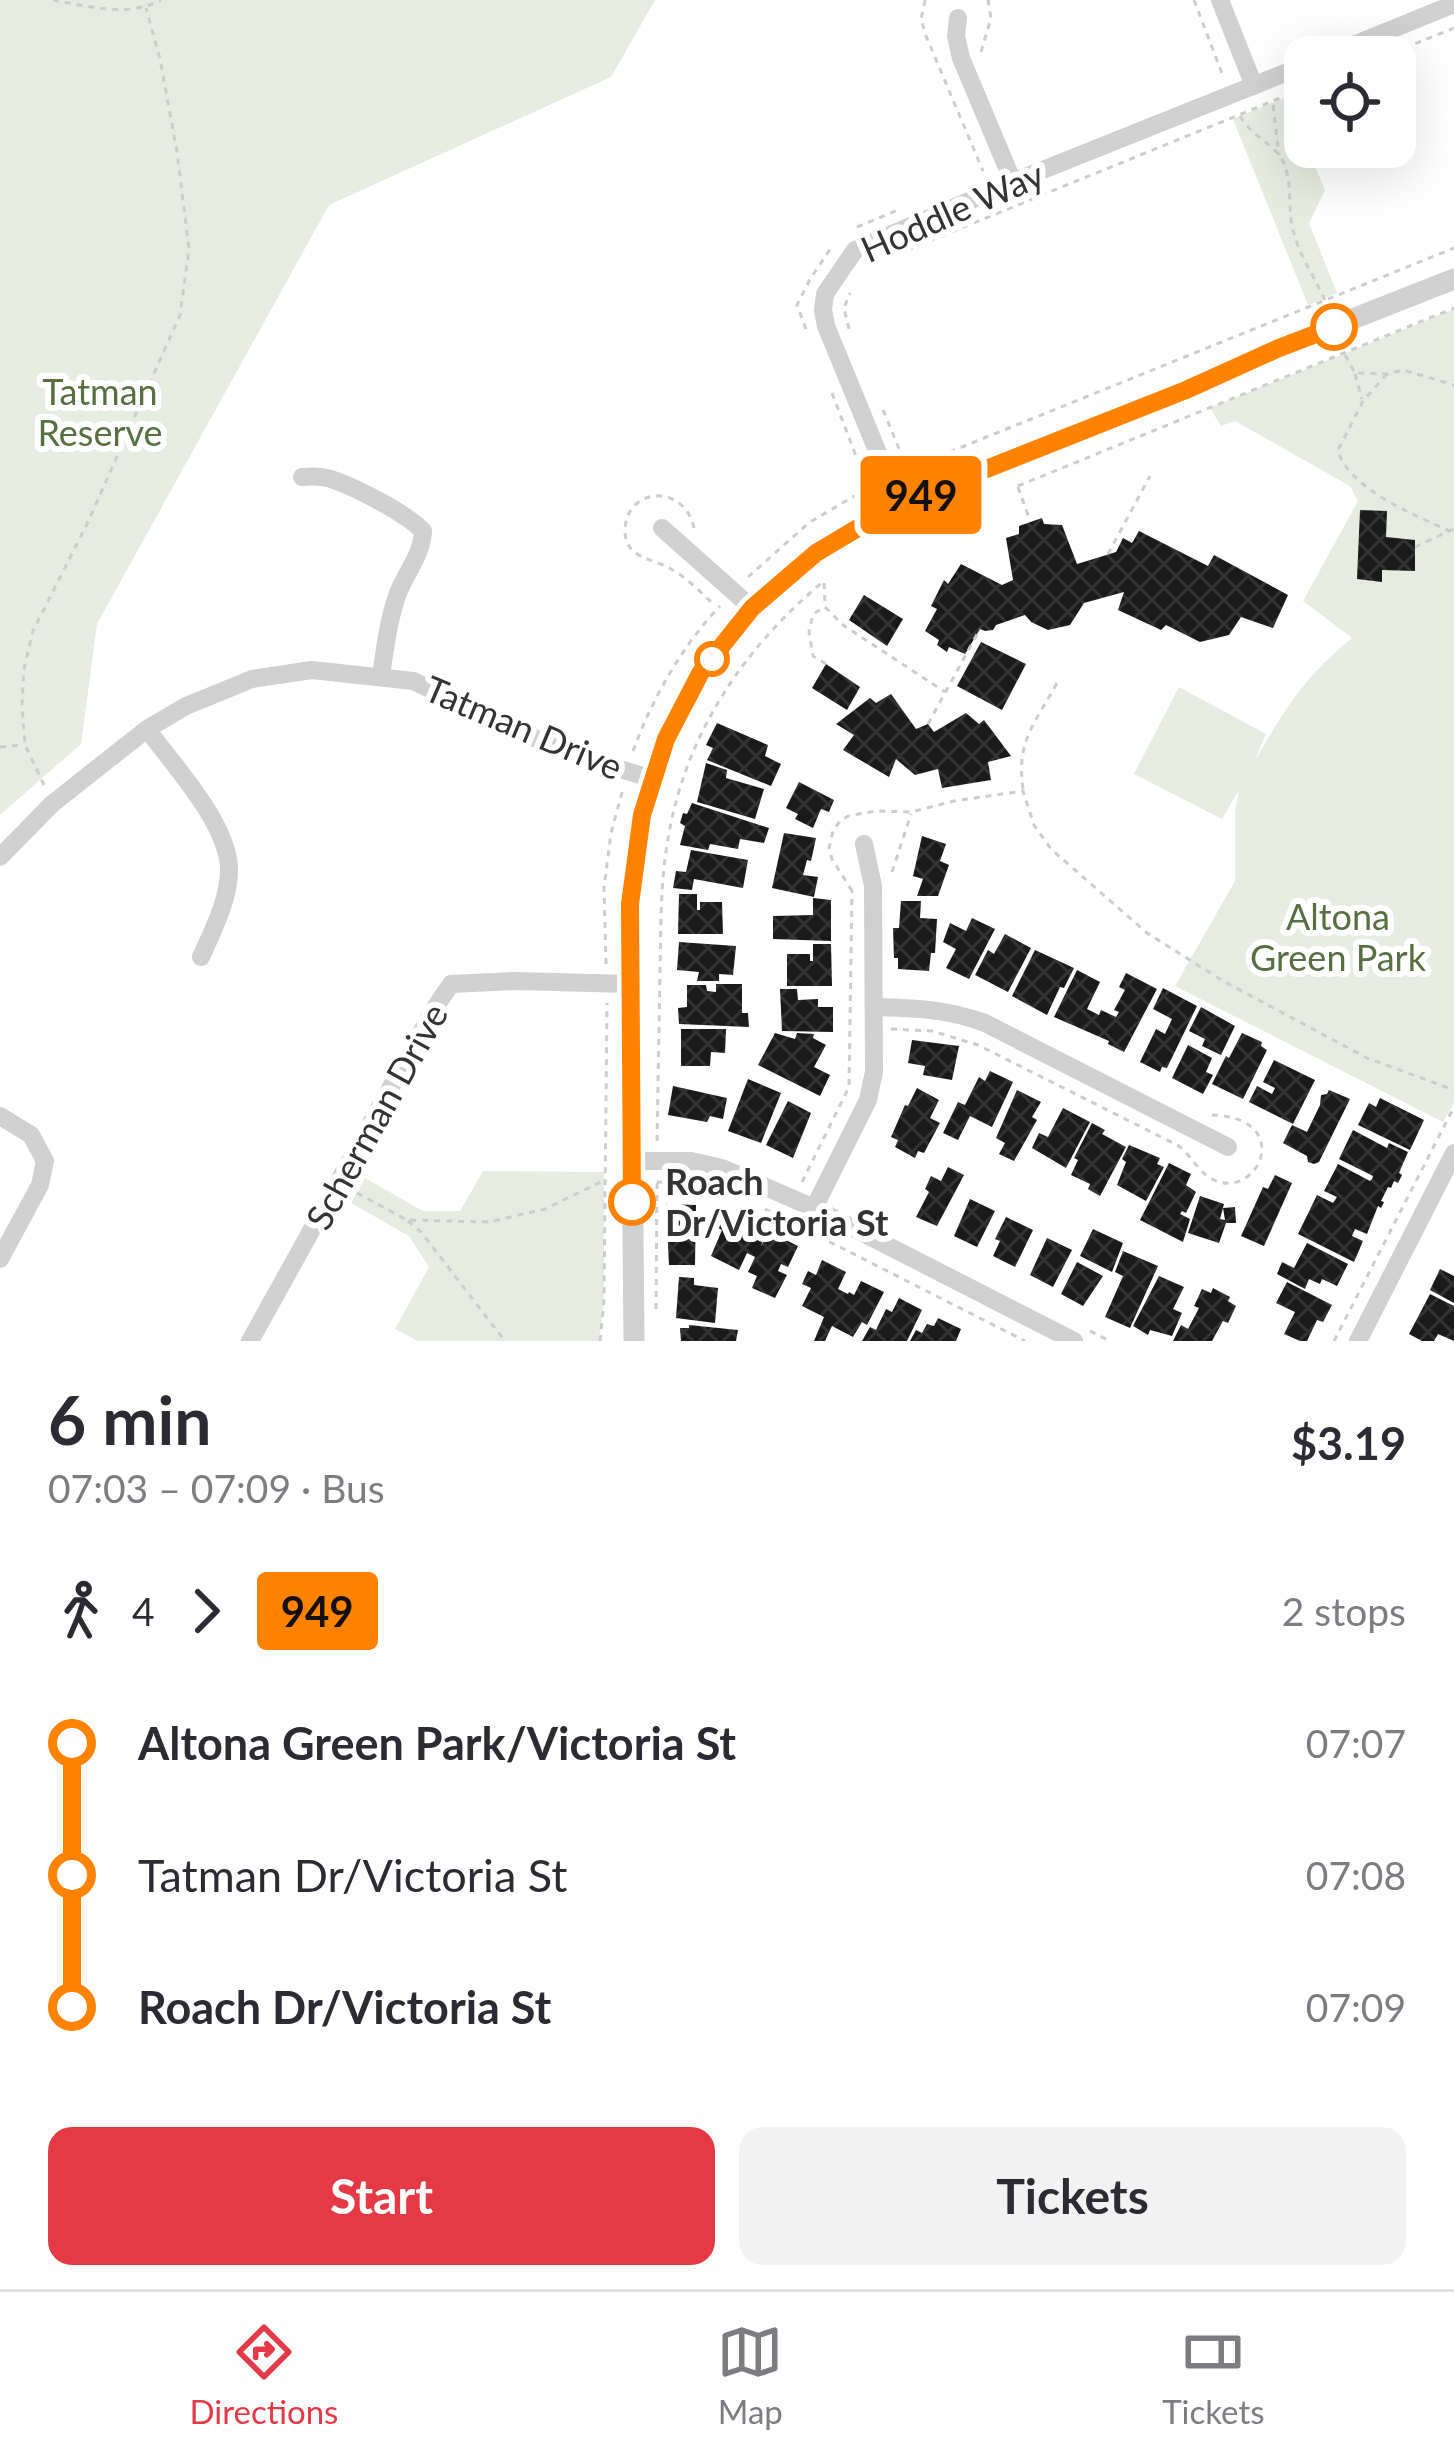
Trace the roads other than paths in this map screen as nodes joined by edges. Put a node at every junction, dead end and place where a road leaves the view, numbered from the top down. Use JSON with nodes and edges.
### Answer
{"nodes":[{"id":1,"x":1220,"y":0,"type":"edge"},
{"id":2,"x":1454,"y":4,"type":"edge"},
{"id":3,"x":958,"y":18,"type":"dead end"},
{"id":4,"x":1376,"y":36,"type":"edge"},
{"id":5,"x":1284,"y":74,"type":"edge"},
{"id":6,"x":1254,"y":86,"type":"junction"},
{"id":7,"x":1013,"y":182,"type":"junction"},
{"id":8,"x":1454,"y":279,"type":"edge"},
{"id":9,"x":302,"y":477,"type":"dead end"},
{"id":10,"x":898,"y":504,"type":"junction"},
{"id":11,"x":662,"y":528,"type":"dead end"},
{"id":12,"x":752,"y":608,"type":"junction"},
{"id":13,"x":380,"y":676,"type":"junction"},
{"id":14,"x":147,"y":729,"type":"junction"},
{"id":15,"x":653,"y":779,"type":"junction"},
{"id":16,"x":8,"y":842,"type":"edge"},
{"id":17,"x":864,"y":844,"type":"dead end"},
{"id":18,"x":0,"y":857,"type":"edge"},
{"id":19,"x":201,"y":957,"type":"dead end"},
{"id":20,"x":618,"y":984,"type":"junction"},
{"id":21,"x":875,"y":1007,"type":"junction"},
{"id":22,"x":0,"y":1115,"type":"edge"},
{"id":23,"x":1228,"y":1147,"type":"dead end"},
{"id":24,"x":1454,"y":1153,"type":"edge"},
{"id":25,"x":632,"y":1161,"type":"junction"},
{"id":26,"x":814,"y":1208,"type":"junction"},
{"id":27,"x":0,"y":1259,"type":"edge"},
{"id":28,"x":637,"y":1331,"type":"edge"},
{"id":29,"x":250,"y":1341,"type":"edge"},
{"id":30,"x":1074,"y":1341,"type":"edge"},
{"id":31,"x":1358,"y":1341,"type":"edge"}],
"edges":[{"from":1,"to":6,"type":"street"},
{"from":2,"to":4,"type":"street"},
{"from":3,"to":7,"type":"street"},
{"from":5,"to":6,"type":"street","name":"Hoddle Way"},
{"from":6,"to":7,"type":"street","name":"Hoddle Way"},
{"from":7,"to":10,"type":"street","name":"Hoddle Way"},
{"from":8,"to":10,"type":"street"},
{"from":9,"to":13,"type":"street"},
{"from":10,"to":12,"type":"street"},
{"from":11,"to":12,"type":"street"},
{"from":12,"to":15,"type":"street"},
{"from":13,"to":14,"type":"street","name":"Tatman Drive"},
{"from":13,"to":15,"type":"street","name":"Tatman Drive"},
{"from":14,"to":16,"type":"street","name":"Tatman Drive"},
{"from":14,"to":19,"type":"street"},
{"from":15,"to":20,"type":"street"},
{"from":16,"to":18,"type":"street","name":"Tatman Drive"},
{"from":17,"to":21,"type":"street"},
{"from":20,"to":25,"type":"street"},
{"from":20,"to":29,"type":"street","name":"Scherman Drive"},
{"from":21,"to":23,"type":"street"},
{"from":21,"to":26,"type":"street"},
{"from":22,"to":27,"type":"street"},
{"from":24,"to":31,"type":"street"},
{"from":25,"to":26,"type":"street"},
{"from":25,"to":28,"type":"street"},
{"from":26,"to":30,"type":"street"}]}
